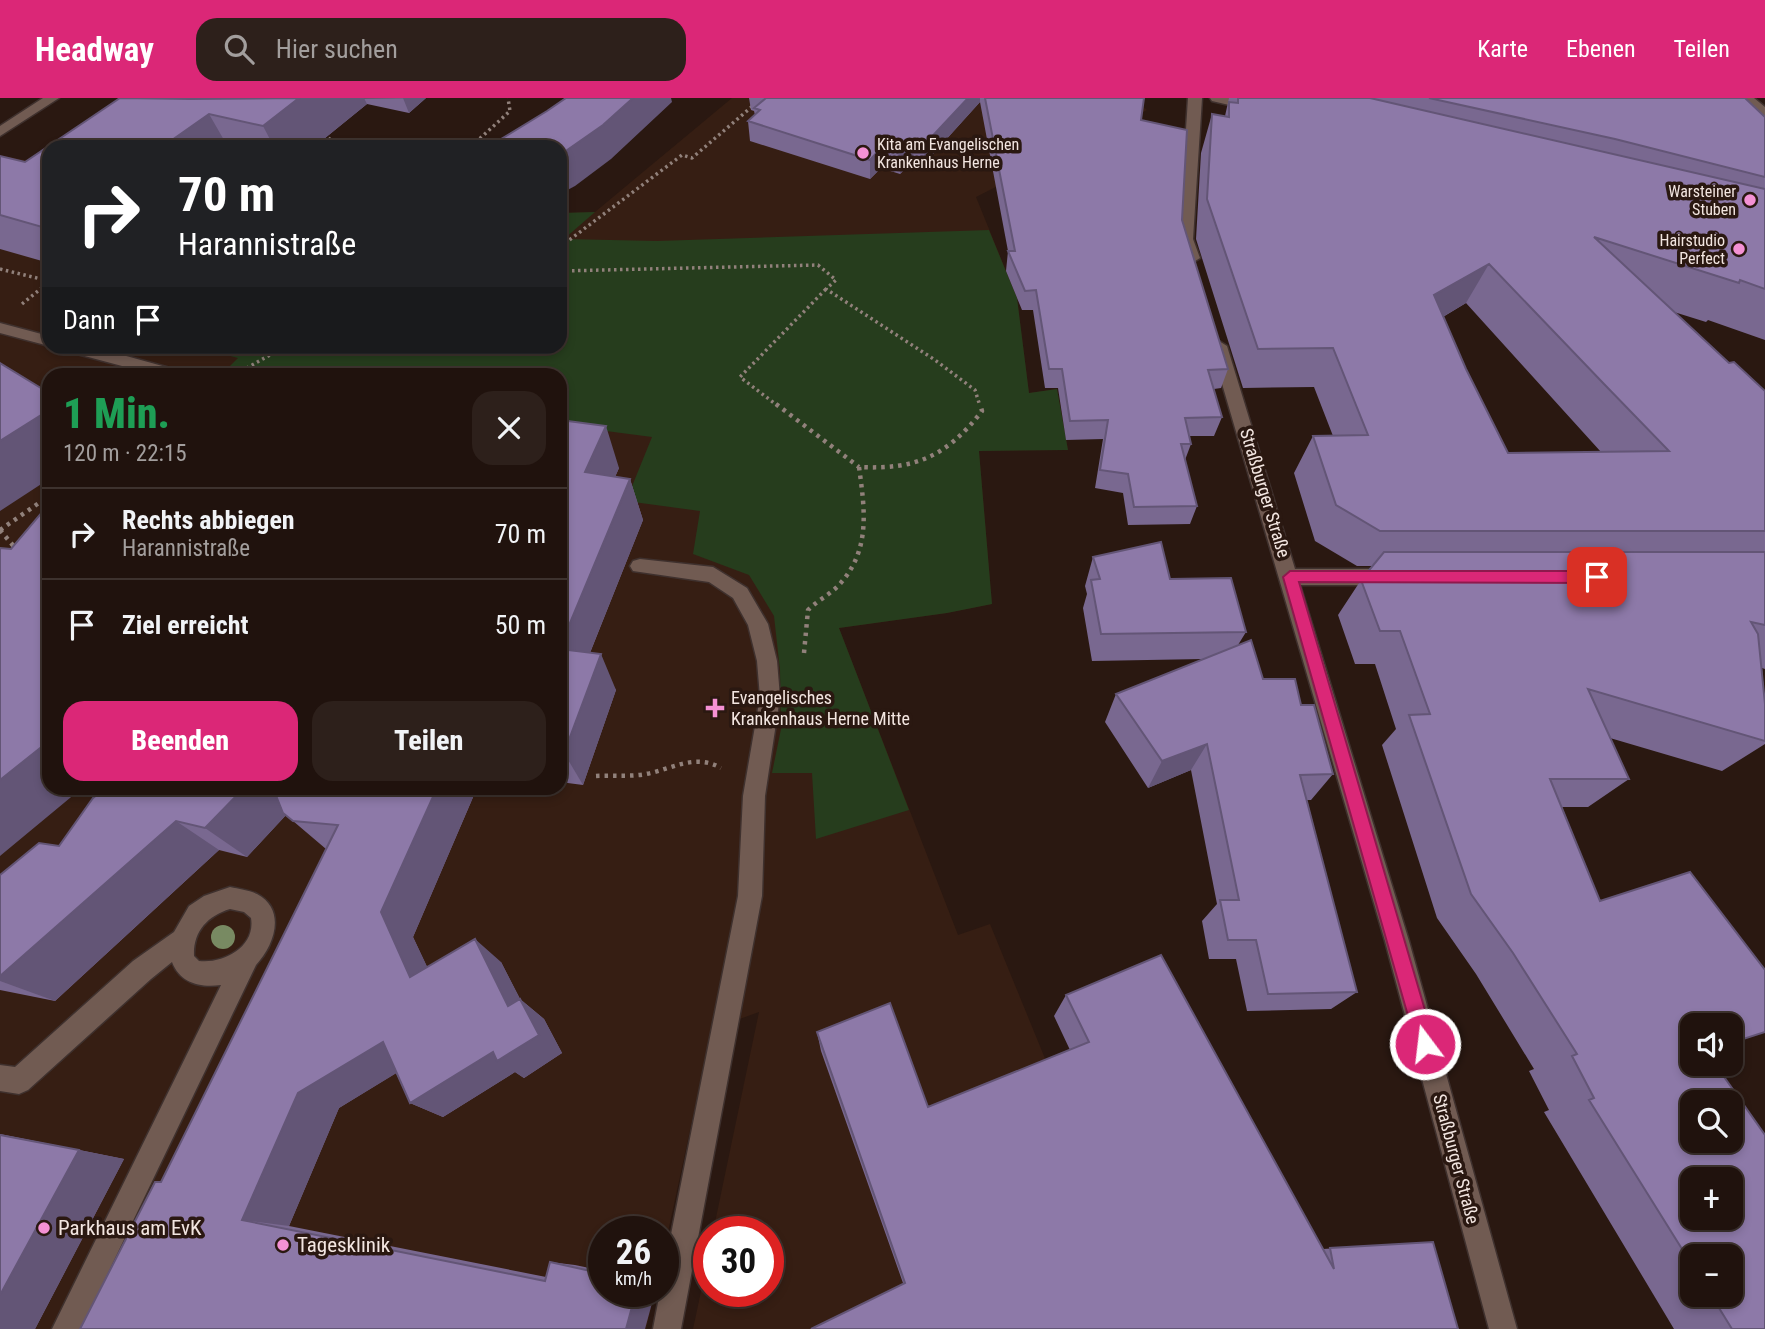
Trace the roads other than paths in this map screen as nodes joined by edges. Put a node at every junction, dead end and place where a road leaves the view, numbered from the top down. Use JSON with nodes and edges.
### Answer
{"nodes":[{"id":1,"x":52,"y":98,"type":"edge"},
{"id":2,"x":1195,"y":98,"type":"edge"},
{"id":3,"x":1217,"y":98,"type":"edge"},
{"id":4,"x":1745,"y":98,"type":"edge"},
{"id":5,"x":1270,"y":110,"type":"edge"},
{"id":6,"x":1765,"y":114,"type":"edge"},
{"id":7,"x":0,"y":132,"type":"edge"},
{"id":8,"x":1197,"y":275,"type":"edge"},
{"id":9,"x":0,"y":328,"type":"edge"},
{"id":10,"x":1216,"y":334,"type":"edge"},
{"id":11,"x":42,"y":339,"type":"edge"},
{"id":12,"x":97,"y":354,"type":"edge"},
{"id":13,"x":149,"y":368,"type":"edge"},
{"id":14,"x":640,"y":566,"type":"dead end"},
{"id":15,"x":1290,"y":577,"type":"junction"},
{"id":16,"x":1416,"y":577,"type":"edge"},
{"id":17,"x":181,"y":941,"type":"junction"},
{"id":18,"x":246,"y":960,"type":"junction"},
{"id":19,"x":0,"y":1077,"type":"edge"},
{"id":20,"x":66,"y":1329,"type":"edge"},
{"id":21,"x":667,"y":1329,"type":"edge"},
{"id":22,"x":1503,"y":1329,"type":"edge"}],
"edges":[{"from":1,"to":7,"type":"street"},
{"from":2,"to":8,"type":"street"},
{"from":3,"to":5,"type":"street"},
{"from":4,"to":6,"type":"street"},
{"from":9,"to":11,"type":"street"},
{"from":10,"to":15,"type":"street","name":"Straßburger Straße"},
{"from":12,"to":13,"type":"street"},
{"from":14,"to":21,"type":"street"},
{"from":15,"to":16,"type":"street"},
{"from":15,"to":22,"type":"street","name":"Straßburger Straße"},
{"from":17,"to":18,"type":"street"},
{"from":17,"to":18,"type":"street"},
{"from":17,"to":19,"type":"street"},
{"from":18,"to":20,"type":"street"}]}
